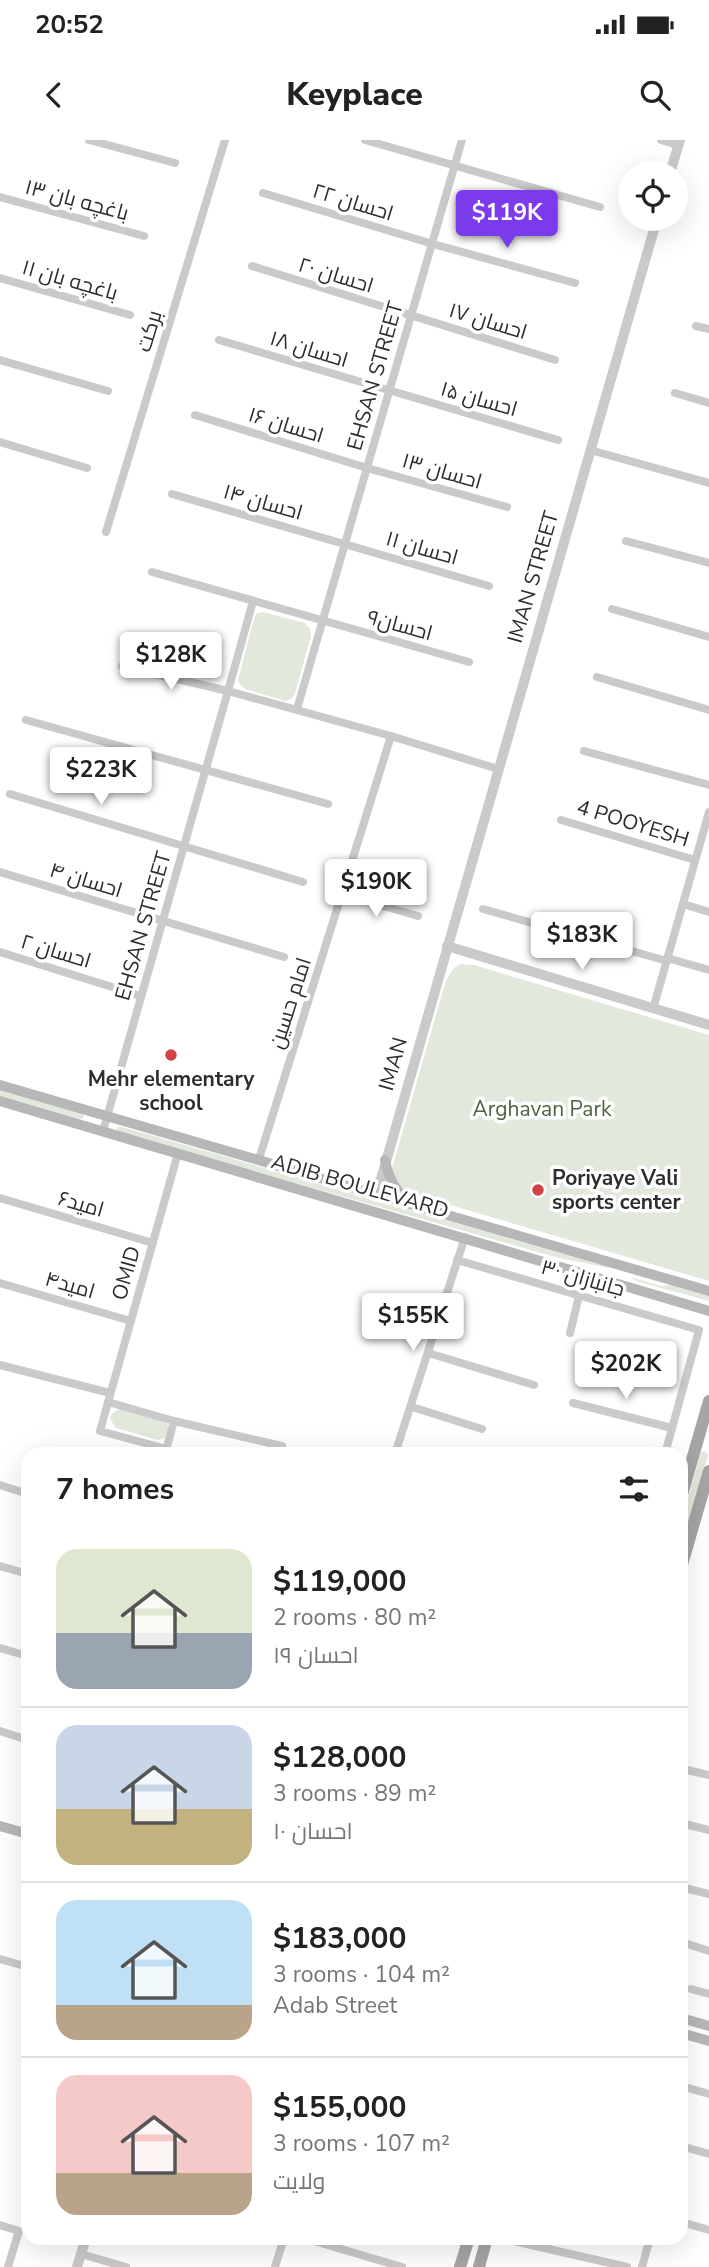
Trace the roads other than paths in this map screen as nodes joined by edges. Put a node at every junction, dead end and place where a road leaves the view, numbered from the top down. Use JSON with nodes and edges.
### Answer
{"nodes":[{"id":1,"x":89,"y":140,"type":"edge"},
{"id":2,"x":225,"y":140,"type":"edge"},
{"id":3,"x":365,"y":140,"type":"edge"},
{"id":4,"x":462,"y":140,"type":"edge"},
{"id":5,"x":661,"y":140,"type":"edge"},
{"id":6,"x":679,"y":143,"type":"edge"},
{"id":7,"x":674,"y":161,"type":"edge"},
{"id":8,"x":175,"y":163,"type":"dead end"},
{"id":9,"x":455,"y":166,"type":"junction"},
{"id":10,"x":263,"y":193,"type":"dead end"},
{"id":11,"x":0,"y":197,"type":"edge"},
{"id":12,"x":600,"y":207,"type":"dead end"},
{"id":13,"x":654,"y":231,"type":"edge"},
{"id":14,"x":144,"y":236,"type":"dead end"},
{"id":15,"x":433,"y":244,"type":"junction"},
{"id":16,"x":252,"y":267,"type":"dead end"},
{"id":17,"x":0,"y":278,"type":"edge"},
{"id":18,"x":575,"y":284,"type":"dead end"},
{"id":19,"x":130,"y":315,"type":"dead end"},
{"id":20,"x":410,"y":316,"type":"junction"},
{"id":21,"x":696,"y":326,"type":"dead end"},
{"id":22,"x":709,"y":329,"type":"edge"},
{"id":23,"x":219,"y":340,"type":"dead end"},
{"id":24,"x":0,"y":360,"type":"edge"},
{"id":25,"x":555,"y":360,"type":"dead end"},
{"id":26,"x":108,"y":391,"type":"dead end"},
{"id":27,"x":389,"y":391,"type":"junction"},
{"id":28,"x":675,"y":393,"type":"dead end"},
{"id":29,"x":709,"y":402,"type":"edge"},
{"id":30,"x":195,"y":415,"type":"dead end"},
{"id":31,"x":558,"y":440,"type":"dead end"},
{"id":32,"x":0,"y":442,"type":"edge"},
{"id":33,"x":590,"y":450,"type":"junction"},
{"id":34,"x":88,"y":468,"type":"dead end"},
{"id":35,"x":367,"y":468,"type":"junction"},
{"id":36,"x":709,"y":483,"type":"edge"},
{"id":37,"x":172,"y":494,"type":"dead end"},
{"id":38,"x":507,"y":507,"type":"dead end"},
{"id":39,"x":106,"y":532,"type":"dead end"},
{"id":40,"x":626,"y":541,"type":"dead end"},
{"id":41,"x":345,"y":544,"type":"junction"},
{"id":42,"x":709,"y":563,"type":"edge"},
{"id":43,"x":152,"y":572,"type":"dead end"},
{"id":44,"x":489,"y":586,"type":"dead end"},
{"id":45,"x":253,"y":601,"type":"junction"},
{"id":46,"x":612,"y":609,"type":"dead end"},
{"id":47,"x":321,"y":621,"type":"junction"},
{"id":48,"x":709,"y":637,"type":"edge"},
{"id":49,"x":469,"y":662,"type":"dead end"},
{"id":50,"x":122,"y":666,"type":"dead end"},
{"id":51,"x":597,"y":677,"type":"dead end"},
{"id":52,"x":228,"y":691,"type":"junction"},
{"id":53,"x":297,"y":709,"type":"junction"},
{"id":54,"x":709,"y":710,"type":"edge"},
{"id":55,"x":26,"y":720,"type":"dead end"},
{"id":56,"x":391,"y":736,"type":"junction"},
{"id":57,"x":584,"y":751,"type":"dead end"},
{"id":58,"x":498,"y":769,"type":"junction"},
{"id":59,"x":205,"y":770,"type":"junction"},
{"id":60,"x":709,"y":785,"type":"edge"},
{"id":61,"x":10,"y":794,"type":"dead end"},
{"id":62,"x":328,"y":804,"type":"dead end"},
{"id":63,"x":709,"y":812,"type":"edge"},
{"id":64,"x":561,"y":820,"type":"dead end"},
{"id":65,"x":707,"y":825,"type":"edge"},
{"id":66,"x":184,"y":846,"type":"junction"},
{"id":67,"x":695,"y":860,"type":"junction"},
{"id":68,"x":0,"y":872,"type":"edge"},
{"id":69,"x":303,"y":882,"type":"dead end"},
{"id":70,"x":342,"y":894,"type":"junction"},
{"id":71,"x":683,"y":904,"type":"junction"},
{"id":72,"x":483,"y":909,"type":"dead end"},
{"id":73,"x":709,"y":912,"type":"edge"},
{"id":74,"x":418,"y":916,"type":"dead end"},
{"id":75,"x":163,"y":921,"type":"junction"},
{"id":76,"x":447,"y":946,"type":"junction"},
{"id":77,"x":0,"y":952,"type":"edge"},
{"id":78,"x":284,"y":957,"type":"dead end"},
{"id":79,"x":667,"y":960,"type":"junction"},
{"id":80,"x":709,"y":970,"type":"edge"},
{"id":81,"x":141,"y":996,"type":"junction"},
{"id":82,"x":653,"y":1009,"type":"junction"},
{"id":83,"x":709,"y":1026,"type":"edge"},
{"id":84,"x":0,"y":1084,"type":"edge"},
{"id":85,"x":0,"y":1101,"type":"edge"},
{"id":86,"x":108,"y":1115,"type":"junction"},
{"id":87,"x":103,"y":1130,"type":"junction"},
{"id":88,"x":178,"y":1153,"type":"junction"},
{"id":89,"x":259,"y":1159,"type":"junction"},
{"id":90,"x":385,"y":1160,"type":"junction"},
{"id":91,"x":377,"y":1193,"type":"junction"},
{"id":92,"x":0,"y":1198,"type":"edge"},
{"id":93,"x":414,"y":1205,"type":"junction"},
{"id":94,"x":465,"y":1237,"type":"junction"},
{"id":95,"x":153,"y":1243,"type":"junction"},
{"id":96,"x":457,"y":1260,"type":"junction"},
{"id":97,"x":621,"y":1266,"type":"junction"},
{"id":98,"x":0,"y":1283,"type":"edge"},
{"id":99,"x":617,"y":1283,"type":"junction"},
{"id":100,"x":709,"y":1291,"type":"edge"},
{"id":101,"x":579,"y":1296,"type":"junction"},
{"id":102,"x":709,"y":1311,"type":"edge"},
{"id":103,"x":131,"y":1321,"type":"junction"},
{"id":104,"x":570,"y":1333,"type":"dead end"},
{"id":105,"x":428,"y":1353,"type":"junction"},
{"id":106,"x":0,"y":1365,"type":"edge"},
{"id":107,"x":534,"y":1385,"type":"dead end"},
{"id":108,"x":109,"y":1398,"type":"junction"},
{"id":109,"x":709,"y":1401,"type":"edge"},
{"id":110,"x":573,"y":1403,"type":"dead end"},
{"id":111,"x":412,"y":1407,"type":"junction"},
{"id":112,"x":174,"y":1421,"type":"junction"},
{"id":113,"x":672,"y":1428,"type":"junction"},
{"id":114,"x":482,"y":1429,"type":"dead end"},
{"id":115,"x":704,"y":1441,"type":"edge"},
{"id":116,"x":150,"y":1447,"type":"edge"},
{"id":117,"x":167,"y":1447,"type":"edge"},
{"id":118,"x":270,"y":1447,"type":"edge"},
{"id":119,"x":398,"y":1447,"type":"edge"},
{"id":120,"x":667,"y":1447,"type":"edge"},
{"id":121,"x":709,"y":1471,"type":"edge"},
{"id":122,"x":688,"y":1481,"type":"edge"},
{"id":123,"x":0,"y":1485,"type":"edge"},
{"id":124,"x":21,"y":1492,"type":"edge"},
{"id":125,"x":688,"y":1544,"type":"edge"},
{"id":126,"x":0,"y":1566,"type":"edge"},
{"id":127,"x":21,"y":1572,"type":"edge"},
{"id":128,"x":0,"y":1648,"type":"edge"},
{"id":129,"x":21,"y":1654,"type":"edge"},
{"id":130,"x":0,"y":1731,"type":"edge"},
{"id":131,"x":21,"y":1738,"type":"edge"},
{"id":132,"x":688,"y":1770,"type":"edge"},
{"id":133,"x":709,"y":1775,"type":"edge"},
{"id":134,"x":688,"y":1825,"type":"edge"},
{"id":135,"x":0,"y":1826,"type":"edge"},
{"id":136,"x":709,"y":1830,"type":"edge"},
{"id":137,"x":21,"y":1833,"type":"edge"},
{"id":138,"x":688,"y":1889,"type":"edge"},
{"id":139,"x":709,"y":1894,"type":"edge"},
{"id":140,"x":688,"y":1944,"type":"edge"},
{"id":141,"x":709,"y":1951,"type":"edge"},
{"id":142,"x":0,"y":1959,"type":"edge"},
{"id":143,"x":21,"y":1963,"type":"edge"},
{"id":144,"x":691,"y":1989,"type":"dead end"},
{"id":145,"x":709,"y":1994,"type":"edge"},
{"id":146,"x":688,"y":2020,"type":"edge"},
{"id":147,"x":709,"y":2026,"type":"edge"},
{"id":148,"x":688,"y":2035,"type":"edge"},
{"id":149,"x":709,"y":2041,"type":"edge"},
{"id":150,"x":688,"y":2088,"type":"edge"},
{"id":151,"x":709,"y":2094,"type":"edge"},
{"id":152,"x":688,"y":2148,"type":"edge"},
{"id":153,"x":709,"y":2154,"type":"edge"},
{"id":154,"x":688,"y":2224,"type":"edge"},
{"id":155,"x":0,"y":2225,"type":"edge"},
{"id":156,"x":709,"y":2230,"type":"edge"},
{"id":157,"x":84,"y":2245,"type":"edge"},
{"id":158,"x":282,"y":2245,"type":"edge"},
{"id":159,"x":328,"y":2245,"type":"edge"},
{"id":160,"x":467,"y":2245,"type":"edge"},
{"id":161,"x":485,"y":2245,"type":"edge"},
{"id":162,"x":531,"y":2245,"type":"edge"},
{"id":163,"x":648,"y":2245,"type":"edge"},
{"id":164,"x":81,"y":2254,"type":"junction"},
{"id":165,"x":6,"y":2264,"type":"edge"},
{"id":166,"x":77,"y":2267,"type":"edge"},
{"id":167,"x":126,"y":2267,"type":"edge"},
{"id":168,"x":275,"y":2267,"type":"edge"},
{"id":169,"x":402,"y":2267,"type":"edge"},
{"id":170,"x":460,"y":2267,"type":"edge"},
{"id":171,"x":479,"y":2267,"type":"edge"},
{"id":172,"x":627,"y":2267,"type":"edge"},
{"id":173,"x":642,"y":2267,"type":"edge"}],
"edges":[{"from":1,"to":8,"type":"street"},
{"from":2,"to":39,"type":"street","name":"برکت"},
{"from":3,"to":9,"type":"street"},
{"from":4,"to":9,"type":"street","name":"EHSAN STREET"},
{"from":5,"to":6,"type":"street"},
{"from":6,"to":7,"type":"street"},
{"from":9,"to":12,"type":"street"},
{"from":9,"to":15,"type":"street","name":"EHSAN STREET"},
{"from":10,"to":15,"type":"street","name":"احسان ۲۲"},
{"from":11,"to":14,"type":"street","name":"باغچه بان ۱۳"},
{"from":13,"to":33,"type":"street","name":"IMAN STREET"},
{"from":15,"to":18,"type":"street","name":"احسان ۲۲"},
{"from":15,"to":20,"type":"street","name":"EHSAN STREET"},
{"from":16,"to":20,"type":"street","name":"احسان ۲۰"},
{"from":17,"to":19,"type":"street","name":"باغچه بان ۱۱"},
{"from":20,"to":25,"type":"street","name":"احسان ۱۷"},
{"from":20,"to":27,"type":"street","name":"EHSAN STREET"},
{"from":21,"to":22,"type":"street"},
{"from":23,"to":27,"type":"street","name":"احسان ۱۸"},
{"from":24,"to":26,"type":"street"},
{"from":27,"to":31,"type":"street","name":"احسان ۱۵"},
{"from":27,"to":35,"type":"street","name":"EHSAN STREET"},
{"from":28,"to":29,"type":"street"},
{"from":30,"to":35,"type":"street","name":"احسان ۱۶"},
{"from":32,"to":34,"type":"street"},
{"from":33,"to":36,"type":"street"},
{"from":33,"to":58,"type":"street","name":"IMAN STREET"},
{"from":35,"to":38,"type":"street","name":"احسان ۱۳"},
{"from":35,"to":41,"type":"street","name":"EHSAN STREET"},
{"from":37,"to":41,"type":"street","name":"احسان ۱۴"},
{"from":40,"to":42,"type":"street"},
{"from":41,"to":44,"type":"street","name":"احسان ۱۱"},
{"from":41,"to":47,"type":"street","name":"EHSAN STREET"},
{"from":43,"to":45,"type":"street"},
{"from":45,"to":47,"type":"street"},
{"from":45,"to":52,"type":"street","name":"EHSAN STREET"},
{"from":46,"to":48,"type":"street"},
{"from":47,"to":49,"type":"street","name":"احسان۹"},
{"from":47,"to":53,"type":"street","name":"EHSAN STREET"},
{"from":50,"to":52,"type":"street"},
{"from":51,"to":54,"type":"street"},
{"from":52,"to":53,"type":"street"},
{"from":52,"to":59,"type":"street","name":"EHSAN STREET"},
{"from":53,"to":56,"type":"street"},
{"from":55,"to":59,"type":"street"},
{"from":56,"to":58,"type":"street"},
{"from":56,"to":70,"type":"street","name":"امام حسین"},
{"from":57,"to":60,"type":"street"},
{"from":58,"to":76,"type":"street","name":"IMAN STREET"},
{"from":59,"to":62,"type":"street"},
{"from":59,"to":66,"type":"street","name":"EHSAN STREET"},
{"from":61,"to":66,"type":"street"},
{"from":63,"to":65,"type":"street"},
{"from":64,"to":67,"type":"street","name":"4 POOYESH"},
{"from":65,"to":67,"type":"street"},
{"from":66,"to":69,"type":"street"},
{"from":66,"to":75,"type":"street","name":"EHSAN STREET"},
{"from":67,"to":71,"type":"street"},
{"from":68,"to":75,"type":"street","name":"احسان ۴"},
{"from":70,"to":74,"type":"street"},
{"from":70,"to":89,"type":"street","name":"امام حسین"},
{"from":71,"to":73,"type":"street"},
{"from":71,"to":79,"type":"street"},
{"from":72,"to":79,"type":"street"},
{"from":75,"to":78,"type":"street","name":"احسان ۴"},
{"from":75,"to":81,"type":"street","name":"EHSAN STREET"},
{"from":76,"to":82,"type":"street"},
{"from":76,"to":90,"type":"street","name":"IMAN"},
{"from":77,"to":81,"type":"street","name":"احسان ۲"},
{"from":79,"to":80,"type":"street"},
{"from":79,"to":82,"type":"street"},
{"from":81,"to":86,"type":"street","name":"EHSAN STREET"},
{"from":82,"to":83,"type":"street"},
{"from":84,"to":86,"type":"main road","name":"ADIB BOULEVARD"},
{"from":85,"to":87,"type":"main road","name":"ADIB BOULEVARD"},
{"from":86,"to":87,"type":"street","name":"EHSAN STREET"},
{"from":86,"to":89,"type":"main road","name":"ADIB BOULEVARD"},
{"from":87,"to":88,"type":"main road","name":"ADIB BOULEVARD"},
{"from":88,"to":94,"type":"main road","name":"ADIB BOULEVARD"},
{"from":88,"to":95,"type":"street","name":"OMID"},
{"from":89,"to":91,"type":"main road","name":"ADIB BOULEVARD"},
{"from":90,"to":91,"type":"street","name":"IMAN"},
{"from":90,"to":93,"type":"main road"},
{"from":91,"to":93,"type":"main road","name":"ADIB BOULEVARD"},
{"from":92,"to":95,"type":"street","name":"امید۶"},
{"from":93,"to":97,"type":"main road","name":"ADIB BOULEVARD"},
{"from":94,"to":96,"type":"street"},
{"from":94,"to":99,"type":"main road","name":"ADIB BOULEVARD"},
{"from":95,"to":103,"type":"street","name":"OMID"},
{"from":96,"to":101,"type":"street","name":"جانبازان ۳۰"},
{"from":96,"to":105,"type":"street"},
{"from":97,"to":99,"type":"main road"},
{"from":97,"to":100,"type":"main road","name":"ADIB BOULEVARD"},
{"from":98,"to":103,"type":"street","name":"امید۴"},
{"from":99,"to":102,"type":"main road","name":"ADIB BOULEVARD"},
{"from":101,"to":104,"type":"street"},
{"from":101,"to":113,"type":"street","name":"جانبازان ۳۰"},
{"from":103,"to":108,"type":"street","name":"OMID"},
{"from":105,"to":107,"type":"street"},
{"from":105,"to":111,"type":"street"},
{"from":106,"to":108,"type":"street"},
{"from":108,"to":112,"type":"street"},
{"from":108,"to":116,"type":"street","name":"OMID"},
{"from":109,"to":115,"type":"main road"},
{"from":110,"to":113,"type":"street"},
{"from":111,"to":114,"type":"street"},
{"from":111,"to":119,"type":"street"},
{"from":112,"to":117,"type":"street","name":"OMID"},
{"from":112,"to":118,"type":"street"},
{"from":113,"to":120,"type":"street"},
{"from":115,"to":122,"type":"main road"},
{"from":121,"to":125,"type":"main road"},
{"from":123,"to":124,"type":"street"},
{"from":126,"to":127,"type":"street"},
{"from":128,"to":129,"type":"street"},
{"from":130,"to":131,"type":"street"},
{"from":132,"to":133,"type":"street"},
{"from":134,"to":136,"type":"street"},
{"from":135,"to":137,"type":"main road"},
{"from":138,"to":139,"type":"street"},
{"from":140,"to":141,"type":"street"},
{"from":142,"to":143,"type":"street"},
{"from":144,"to":145,"type":"street"},
{"from":146,"to":147,"type":"main road"},
{"from":148,"to":149,"type":"main road"},
{"from":150,"to":151,"type":"street"},
{"from":152,"to":153,"type":"street"},
{"from":154,"to":156,"type":"street"},
{"from":155,"to":165,"type":"street"},
{"from":157,"to":164,"type":"street"},
{"from":158,"to":168,"type":"street"},
{"from":159,"to":169,"type":"street"},
{"from":160,"to":170,"type":"main road"},
{"from":161,"to":171,"type":"main road"},
{"from":162,"to":172,"type":"street"},
{"from":163,"to":173,"type":"street"},
{"from":164,"to":166,"type":"street"},
{"from":164,"to":167,"type":"street"}]}
